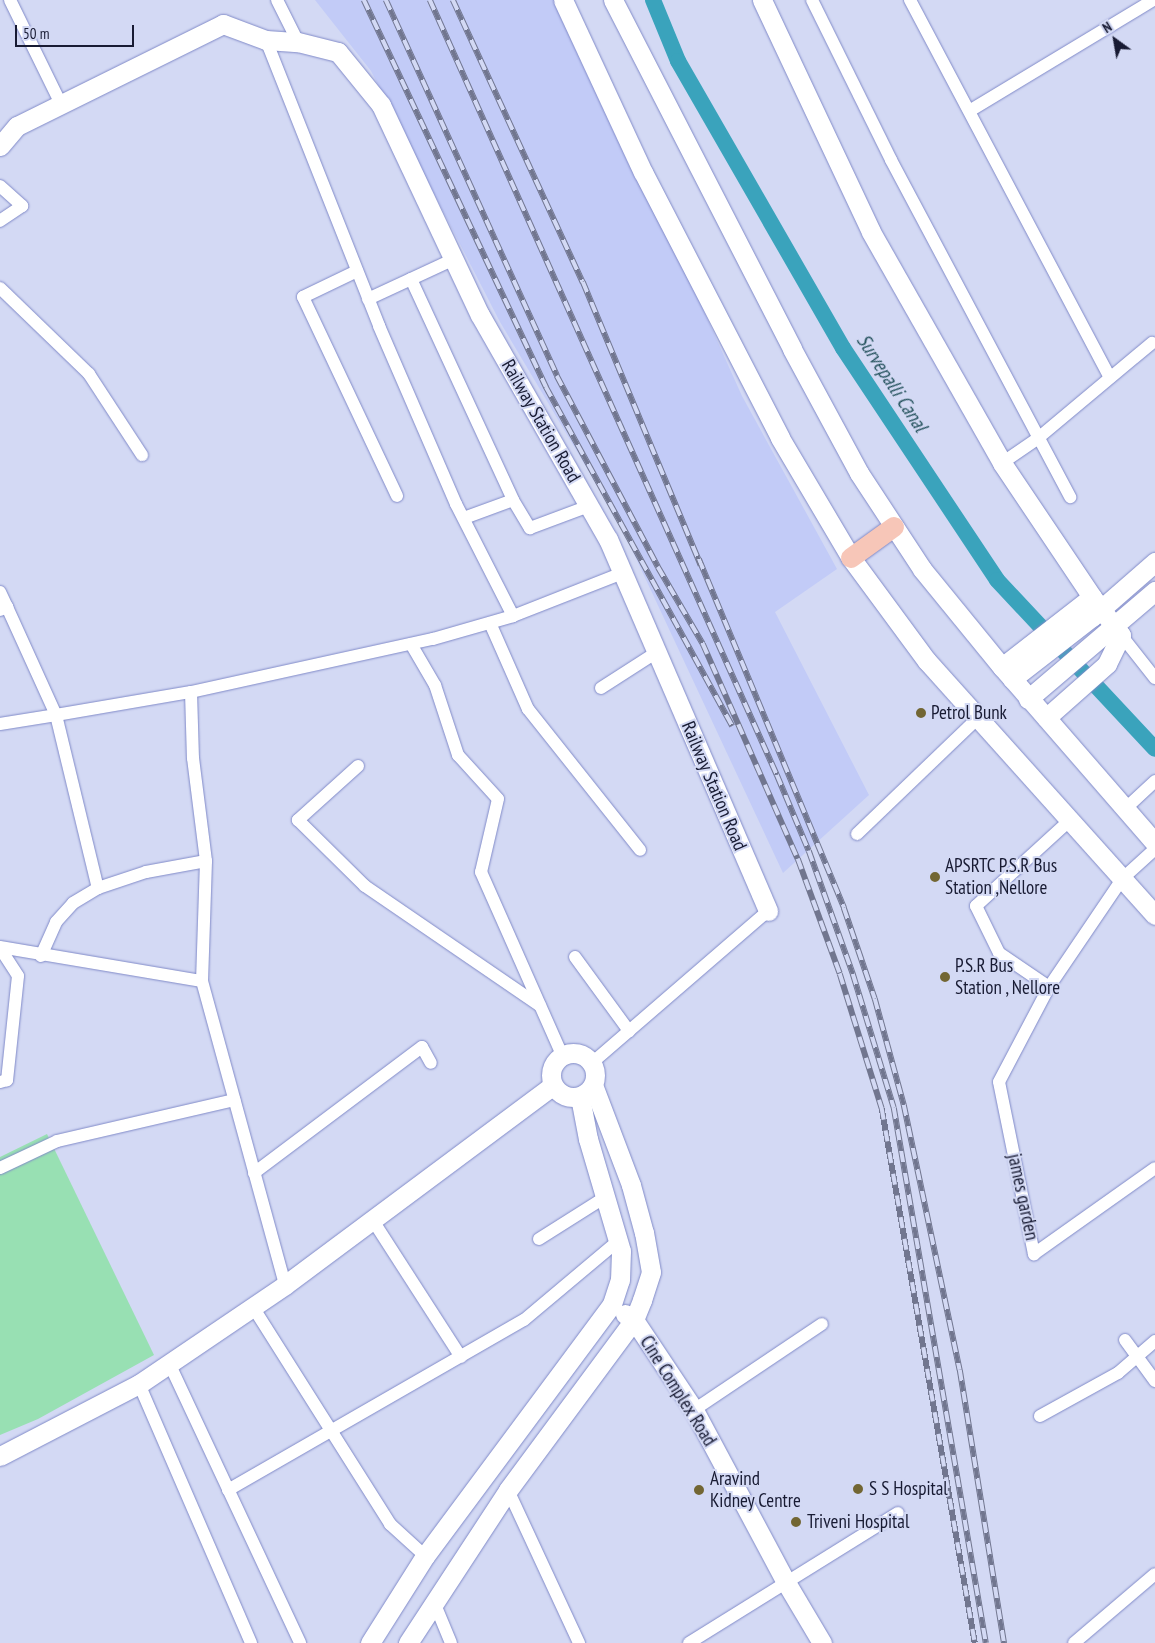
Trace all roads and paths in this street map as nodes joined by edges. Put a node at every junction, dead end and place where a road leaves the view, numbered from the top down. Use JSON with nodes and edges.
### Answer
{"nodes":[{"id":1,"x":10,"y":0,"type":"edge"},
{"id":2,"x":277,"y":0,"type":"edge"},
{"id":3,"x":563,"y":0,"type":"edge"},
{"id":4,"x":613,"y":0,"type":"edge"},
{"id":5,"x":762,"y":0,"type":"edge"},
{"id":6,"x":812,"y":0,"type":"edge"},
{"id":7,"x":910,"y":0,"type":"edge"},
{"id":8,"x":1153,"y":0,"type":"edge"},
{"id":9,"x":266,"y":40,"type":"junction"},
{"id":10,"x":298,"y":42,"type":"junction"},
{"id":11,"x":61,"y":104,"type":"junction"},
{"id":12,"x":971,"y":110,"type":"junction"},
{"id":13,"x":0,"y":146,"type":"edge"},
{"id":14,"x":0,"y":186,"type":"edge"},
{"id":15,"x":0,"y":221,"type":"edge"},
{"id":16,"x":454,"y":259,"type":"junction"},
{"id":17,"x":357,"y":271,"type":"junction"},
{"id":18,"x":411,"y":279,"type":"junction"},
{"id":19,"x":0,"y":288,"type":"edge"},
{"id":20,"x":368,"y":299,"type":"junction"},
{"id":21,"x":1152,"y":343,"type":"dead end"},
{"id":22,"x":1110,"y":376,"type":"junction"},
{"id":23,"x":1037,"y":439,"type":"junction"},
{"id":24,"x":142,"y":455,"type":"dead end"},
{"id":25,"x":1002,"y":463,"type":"junction"},
{"id":26,"x":397,"y":496,"type":"dead end"},
{"id":27,"x":1070,"y":497,"type":"dead end"},
{"id":28,"x":513,"y":500,"type":"junction"},
{"id":29,"x":589,"y":506,"type":"junction"},
{"id":30,"x":464,"y":518,"type":"junction"},
{"id":31,"x":894,"y":527,"type":"junction"},
{"id":32,"x":851,"y":558,"type":"junction"},
{"id":33,"x":1155,"y":562,"type":"edge"},
{"id":34,"x":623,"y":573,"type":"junction"},
{"id":35,"x":1155,"y":591,"type":"edge"},
{"id":36,"x":0,"y":592,"type":"edge"},
{"id":37,"x":1095,"y":607,"type":"junction"},
{"id":38,"x":3,"y":609,"type":"edge"},
{"id":39,"x":513,"y":616,"type":"junction"},
{"id":40,"x":490,"y":623,"type":"junction"},
{"id":41,"x":1118,"y":630,"type":"junction"},
{"id":42,"x":411,"y":644,"type":"junction"},
{"id":43,"x":657,"y":652,"type":"junction"},
{"id":44,"x":1022,"y":660,"type":"junction"},
{"id":45,"x":1007,"y":673,"type":"junction"},
{"id":46,"x":1155,"y":678,"type":"edge"},
{"id":47,"x":601,"y":688,"type":"dead end"},
{"id":48,"x":191,"y":692,"type":"junction"},
{"id":49,"x":1028,"y":699,"type":"junction"},
{"id":50,"x":1052,"y":713,"type":"junction"},
{"id":51,"x":56,"y":714,"type":"junction"},
{"id":52,"x":977,"y":719,"type":"junction"},
{"id":53,"x":0,"y":724,"type":"edge"},
{"id":54,"x":358,"y":766,"type":"dead end"},
{"id":55,"x":1155,"y":781,"type":"edge"},
{"id":56,"x":1125,"y":809,"type":"junction"},
{"id":57,"x":1069,"y":821,"type":"junction"},
{"id":58,"x":857,"y":834,"type":"dead end"},
{"id":59,"x":1155,"y":843,"type":"edge"},
{"id":60,"x":1155,"y":849,"type":"edge"},
{"id":61,"x":640,"y":850,"type":"dead end"},
{"id":62,"x":206,"y":861,"type":"junction"},
{"id":63,"x":1122,"y":879,"type":"junction"},
{"id":64,"x":98,"y":888,"type":"junction"},
{"id":65,"x":768,"y":912,"type":"joint"},
{"id":66,"x":1155,"y":915,"type":"edge"},
{"id":67,"x":0,"y":948,"type":"edge"},
{"id":68,"x":41,"y":956,"type":"junction"},
{"id":69,"x":575,"y":957,"type":"dead end"},
{"id":70,"x":202,"y":981,"type":"junction"},
{"id":71,"x":1049,"y":987,"type":"junction"},
{"id":72,"x":540,"y":1006,"type":"junction"},
{"id":73,"x":629,"y":1031,"type":"junction"},
{"id":74,"x":562,"y":1055,"type":"junction"},
{"id":75,"x":593,"y":1062,"type":"junction"},
{"id":76,"x":431,"y":1063,"type":"dead end"},
{"id":77,"x":0,"y":1082,"type":"edge"},
{"id":78,"x":552,"y":1086,"type":"junction"},
{"id":79,"x":587,"y":1091,"type":"junction"},
{"id":80,"x":234,"y":1100,"type":"junction"},
{"id":81,"x":0,"y":1168,"type":"edge"},
{"id":82,"x":1155,"y":1168,"type":"edge"},
{"id":83,"x":254,"y":1173,"type":"junction"},
{"id":84,"x":607,"y":1196,"type":"junction"},
{"id":85,"x":372,"y":1219,"type":"junction"},
{"id":86,"x":539,"y":1239,"type":"dead end"},
{"id":87,"x":618,"y":1242,"type":"junction"},
{"id":88,"x":285,"y":1285,"type":"junction"},
{"id":89,"x":612,"y":1304,"type":"junction"},
{"id":90,"x":253,"y":1307,"type":"junction"},
{"id":91,"x":634,"y":1320,"type":"junction"},
{"id":92,"x":822,"y":1324,"type":"dead end"},
{"id":93,"x":1125,"y":1340,"type":"dead end"},
{"id":94,"x":1155,"y":1341,"type":"edge"},
{"id":95,"x":1136,"y":1355,"type":"junction"},
{"id":96,"x":460,"y":1357,"type":"junction"},
{"id":97,"x":169,"y":1363,"type":"junction"},
{"id":98,"x":1155,"y":1381,"type":"edge"},
{"id":99,"x":139,"y":1384,"type":"junction"},
{"id":100,"x":694,"y":1410,"type":"junction"},
{"id":101,"x":1040,"y":1416,"type":"dead end"},
{"id":102,"x":332,"y":1431,"type":"junction"},
{"id":103,"x":0,"y":1456,"type":"edge"},
{"id":104,"x":228,"y":1490,"type":"junction"},
{"id":105,"x":508,"y":1490,"type":"junction"},
{"id":106,"x":898,"y":1513,"type":"dead end"},
{"id":107,"x":425,"y":1556,"type":"junction"},
{"id":108,"x":1155,"y":1574,"type":"edge"},
{"id":109,"x":787,"y":1584,"type":"junction"},
{"id":110,"x":434,"y":1602,"type":"junction"},
{"id":111,"x":251,"y":1643,"type":"edge"},
{"id":112,"x":300,"y":1643,"type":"edge"},
{"id":113,"x":370,"y":1643,"type":"edge"},
{"id":114,"x":408,"y":1643,"type":"edge"},
{"id":115,"x":452,"y":1643,"type":"edge"},
{"id":116,"x":579,"y":1643,"type":"edge"},
{"id":117,"x":689,"y":1643,"type":"edge"},
{"id":118,"x":822,"y":1643,"type":"edge"},
{"id":119,"x":1074,"y":1643,"type":"edge"}],
"edges":[{"from":1,"to":11,"type":"street"},
{"from":2,"to":10,"type":"street"},
{"from":3,"to":32,"type":"main road"},
{"from":4,"to":31,"type":"main road"},
{"from":5,"to":25,"type":"main road"},
{"from":6,"to":23,"type":"street"},
{"from":7,"to":12,"type":"street"},
{"from":8,"to":12,"type":"street"},
{"from":9,"to":10,"type":"main road","name":"Railway Station Road"},
{"from":9,"to":11,"type":"main road","name":"Railway Station Road"},
{"from":9,"to":17,"type":"street"},
{"from":10,"to":16,"type":"main road","name":"Railway Station Road"},
{"from":11,"to":13,"type":"main road"},
{"from":12,"to":22,"type":"street"},
{"from":14,"to":15,"type":"street"},
{"from":16,"to":18,"type":"street"},
{"from":16,"to":29,"type":"main road","name":"Railway Station Road"},
{"from":17,"to":20,"type":"street"},
{"from":17,"to":26,"type":"street"},
{"from":18,"to":20,"type":"street"},
{"from":18,"to":28,"type":"street"},
{"from":19,"to":24,"type":"street"},
{"from":20,"to":30,"type":"street"},
{"from":21,"to":22,"type":"street"},
{"from":22,"to":23,"type":"street"},
{"from":23,"to":25,"type":"street"},
{"from":23,"to":27,"type":"street"},
{"from":25,"to":37,"type":"main road"},
{"from":28,"to":29,"type":"street"},
{"from":28,"to":30,"type":"street"},
{"from":29,"to":34,"type":"main road","name":"Railway Station Road"},
{"from":30,"to":39,"type":"street"},
{"from":31,"to":32,"type":"main road"},
{"from":31,"to":45,"type":"main road"},
{"from":32,"to":52,"type":"main road"},
{"from":33,"to":37,"type":"main road"},
{"from":34,"to":39,"type":"street"},
{"from":34,"to":43,"type":"main road","name":"Railway Station Road"},
{"from":35,"to":41,"type":"main road"},
{"from":36,"to":38,"type":"street"},
{"from":37,"to":41,"type":"main road"},
{"from":37,"to":44,"type":"main road"},
{"from":37,"to":44,"type":"main road"},
{"from":38,"to":51,"type":"street"},
{"from":39,"to":40,"type":"street"},
{"from":40,"to":42,"type":"street"},
{"from":40,"to":61,"type":"street"},
{"from":41,"to":46,"type":"street"},
{"from":41,"to":49,"type":"main road"},
{"from":41,"to":50,"type":"main road"},
{"from":42,"to":48,"type":"street"},
{"from":42,"to":72,"type":"street"},
{"from":43,"to":47,"type":"street"},
{"from":43,"to":65,"type":"main road","name":"Railway Station Road"},
{"from":44,"to":45,"type":"main road"},
{"from":45,"to":49,"type":"main road"},
{"from":48,"to":51,"type":"street"},
{"from":48,"to":62,"type":"street"},
{"from":49,"to":50,"type":"main road"},
{"from":50,"to":56,"type":"main road"},
{"from":51,"to":53,"type":"street"},
{"from":51,"to":64,"type":"street"},
{"from":52,"to":57,"type":"main road"},
{"from":52,"to":58,"type":"street"},
{"from":54,"to":72,"type":"street"},
{"from":55,"to":56,"type":"street"},
{"from":56,"to":59,"type":"main road"},
{"from":57,"to":63,"type":"main road"},
{"from":57,"to":71,"type":"street"},
{"from":60,"to":63,"type":"street"},
{"from":62,"to":64,"type":"street"},
{"from":62,"to":70,"type":"street"},
{"from":63,"to":66,"type":"main road"},
{"from":63,"to":71,"type":"street"},
{"from":64,"to":68,"type":"street"},
{"from":65,"to":73,"type":"street"},
{"from":67,"to":68,"type":"street"},
{"from":67,"to":77,"type":"street"},
{"from":68,"to":70,"type":"street"},
{"from":69,"to":73,"type":"street"},
{"from":70,"to":80,"type":"street"},
{"from":71,"to":82,"type":"street","name":"james garden"},
{"from":72,"to":74,"type":"street"},
{"from":73,"to":75,"type":"street"},
{"from":74,"to":75,"type":"main road"},
{"from":74,"to":78,"type":"main road"},
{"from":75,"to":79,"type":"main road"},
{"from":76,"to":83,"type":"street"},
{"from":78,"to":79,"type":"main road"},
{"from":78,"to":85,"type":"main road"},
{"from":79,"to":84,"type":"main road"},
{"from":79,"to":91,"type":"main road"},
{"from":80,"to":81,"type":"street"},
{"from":80,"to":83,"type":"street"},
{"from":83,"to":88,"type":"street"},
{"from":84,"to":86,"type":"street"},
{"from":84,"to":87,"type":"main road"},
{"from":85,"to":88,"type":"main road"},
{"from":85,"to":96,"type":"street"},
{"from":87,"to":89,"type":"main road"},
{"from":87,"to":96,"type":"street"},
{"from":88,"to":90,"type":"main road"},
{"from":89,"to":91,"type":"main road","name":"Cine Complex Road"},
{"from":89,"to":107,"type":"main road"},
{"from":90,"to":97,"type":"main road"},
{"from":90,"to":102,"type":"street"},
{"from":91,"to":100,"type":"main road","name":"Cine Complex Road"},
{"from":91,"to":105,"type":"main road"},
{"from":92,"to":100,"type":"street"},
{"from":93,"to":95,"type":"street"},
{"from":94,"to":95,"type":"street"},
{"from":95,"to":98,"type":"street"},
{"from":95,"to":101,"type":"street"},
{"from":96,"to":102,"type":"street"},
{"from":97,"to":99,"type":"main road"},
{"from":97,"to":104,"type":"street"},
{"from":99,"to":103,"type":"main road"},
{"from":99,"to":111,"type":"street"},
{"from":100,"to":109,"type":"main road","name":"Cine Complex Road"},
{"from":102,"to":104,"type":"street"},
{"from":102,"to":107,"type":"street"},
{"from":104,"to":112,"type":"street"},
{"from":105,"to":110,"type":"main road"},
{"from":105,"to":116,"type":"street"},
{"from":106,"to":109,"type":"street"},
{"from":107,"to":113,"type":"main road"},
{"from":108,"to":119,"type":"street"},
{"from":109,"to":117,"type":"street"},
{"from":109,"to":118,"type":"main road","name":"Cine Complex Road"},
{"from":110,"to":114,"type":"main road"},
{"from":110,"to":115,"type":"street"}]}
